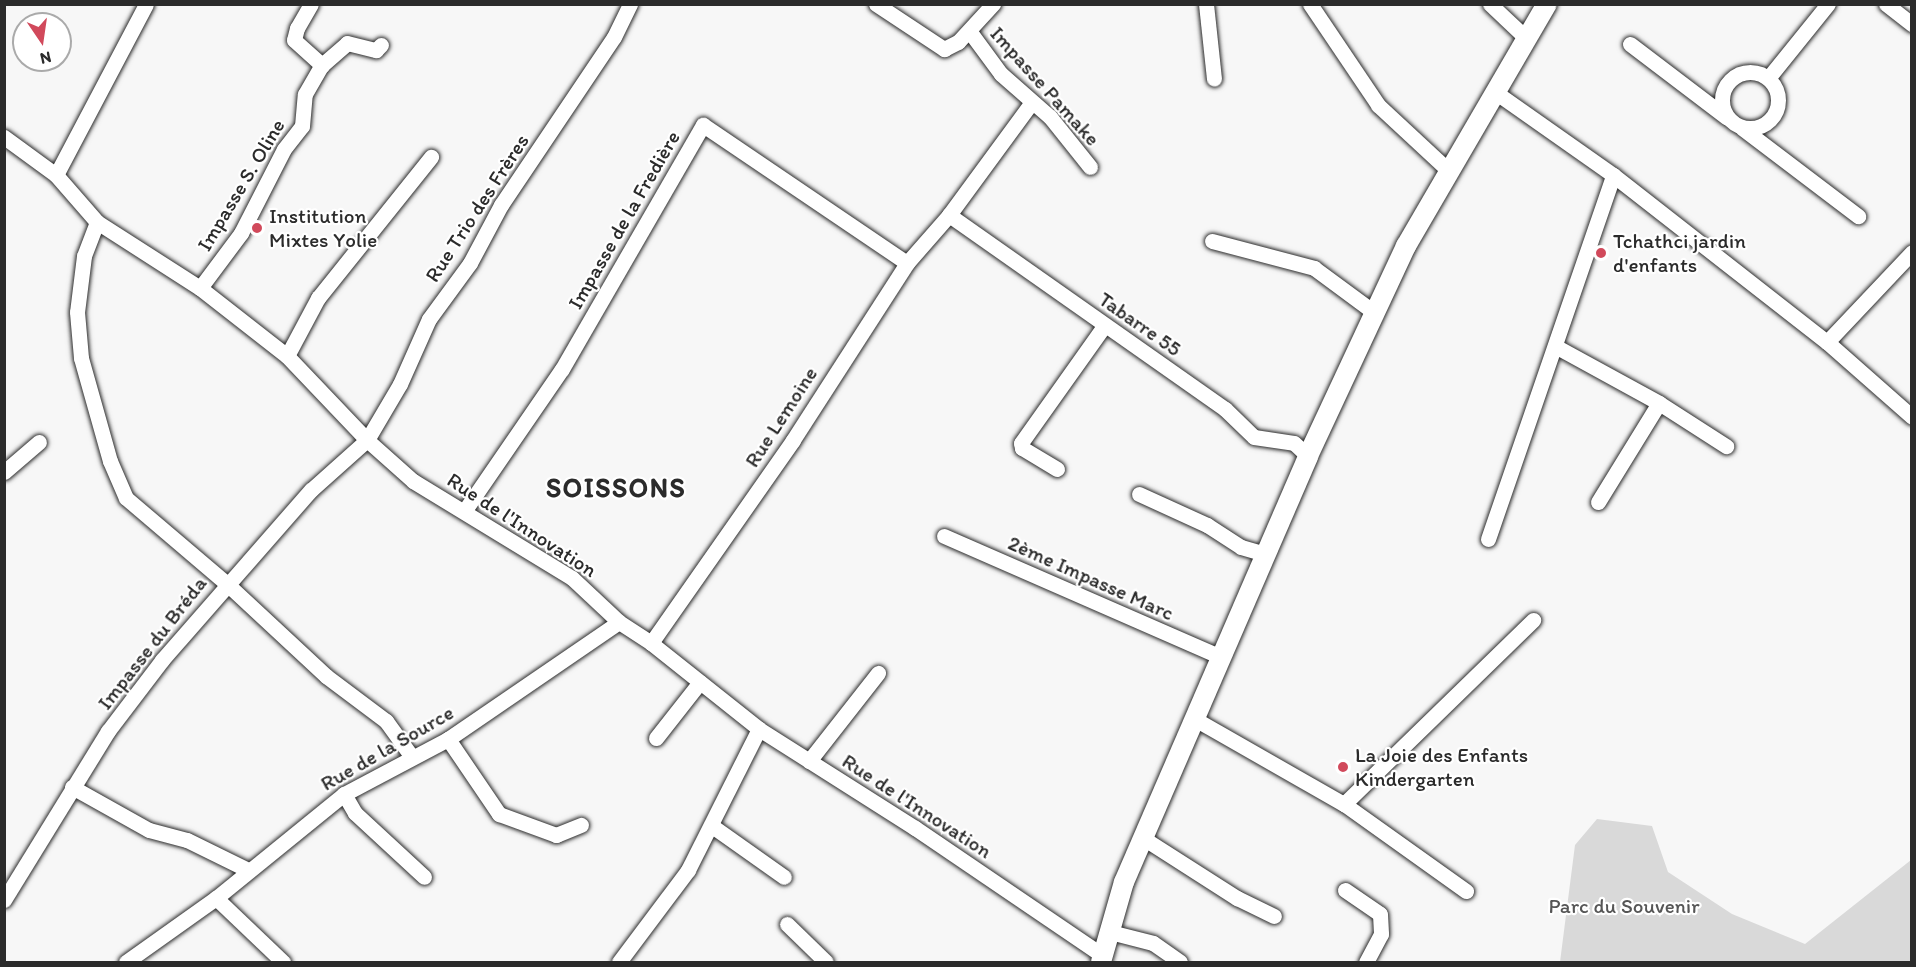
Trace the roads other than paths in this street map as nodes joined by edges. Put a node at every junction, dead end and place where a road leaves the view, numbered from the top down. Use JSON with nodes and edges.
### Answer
{"nodes":[{"id":1,"x":146,"y":4,"type":"edge"},
{"id":2,"x":311,"y":4,"type":"edge"},
{"id":3,"x":630,"y":4,"type":"edge"},
{"id":4,"x":876,"y":4,"type":"edge"},
{"id":5,"x":993,"y":4,"type":"edge"},
{"id":6,"x":1206,"y":4,"type":"edge"},
{"id":7,"x":1310,"y":4,"type":"edge"},
{"id":8,"x":1490,"y":4,"type":"edge"},
{"id":9,"x":1547,"y":4,"type":"edge"},
{"id":10,"x":1828,"y":4,"type":"edge"},
{"id":11,"x":1886,"y":4,"type":"edge"},
{"id":12,"x":1911,"y":24,"type":"edge"},
{"id":13,"x":970,"y":32,"type":"junction"},
{"id":14,"x":1526,"y":38,"type":"junction"},
{"id":15,"x":1630,"y":44,"type":"dead end"},
{"id":16,"x":381,"y":45,"type":"dead end"},
{"id":17,"x":322,"y":65,"type":"junction"},
{"id":18,"x":1768,"y":78,"type":"junction"},
{"id":19,"x":1214,"y":79,"type":"dead end"},
{"id":20,"x":1727,"y":85,"type":"junction"},
{"id":21,"x":1495,"y":92,"type":"junction"},
{"id":22,"x":1699,"y":96,"type":"junction"},
{"id":23,"x":1032,"y":102,"type":"junction"},
{"id":24,"x":1726,"y":117,"type":"junction"},
{"id":25,"x":1770,"y":119,"type":"junction"},
{"id":26,"x":1742,"y":128,"type":"junction"},
{"id":27,"x":4,"y":137,"type":"edge"},
{"id":28,"x":1767,"y":148,"type":"junction"},
{"id":29,"x":431,"y":157,"type":"dead end"},
{"id":30,"x":1090,"y":167,"type":"dead end"},
{"id":31,"x":1448,"y":170,"type":"junction"},
{"id":32,"x":56,"y":175,"type":"junction"},
{"id":33,"x":1613,"y":175,"type":"junction"},
{"id":34,"x":949,"y":215,"type":"junction"},
{"id":35,"x":1858,"y":216,"type":"dead end"},
{"id":36,"x":97,"y":222,"type":"junction"},
{"id":37,"x":1212,"y":241,"type":"dead end"},
{"id":38,"x":1911,"y":252,"type":"edge"},
{"id":39,"x":907,"y":262,"type":"junction"},
{"id":40,"x":200,"y":288,"type":"junction"},
{"id":41,"x":1376,"y":313,"type":"junction"},
{"id":42,"x":1104,"y":326,"type":"junction"},
{"id":43,"x":1827,"y":342,"type":"junction"},
{"id":44,"x":1555,"y":346,"type":"junction"},
{"id":45,"x":287,"y":356,"type":"junction"},
{"id":46,"x":1659,"y":403,"type":"junction"},
{"id":47,"x":1911,"y":417,"type":"edge"},
{"id":48,"x":367,"y":440,"type":"junction"},
{"id":49,"x":39,"y":442,"type":"dead end"},
{"id":50,"x":1726,"y":447,"type":"dead end"},
{"id":51,"x":1308,"y":456,"type":"junction"},
{"id":52,"x":1056,"y":469,"type":"dead end"},
{"id":53,"x":4,"y":472,"type":"edge"},
{"id":54,"x":1139,"y":494,"type":"dead end"},
{"id":55,"x":1598,"y":502,"type":"dead end"},
{"id":56,"x":465,"y":510,"type":"junction"},
{"id":57,"x":944,"y":537,"type":"dead end"},
{"id":58,"x":1488,"y":538,"type":"dead end"},
{"id":59,"x":1266,"y":554,"type":"junction"},
{"id":60,"x":226,"y":583,"type":"junction"},
{"id":61,"x":1533,"y":620,"type":"dead end"},
{"id":62,"x":619,"y":622,"type":"junction"},
{"id":63,"x":651,"y":643,"type":"junction"},
{"id":64,"x":1221,"y":657,"type":"junction"},
{"id":65,"x":878,"y":673,"type":"dead end"},
{"id":66,"x":700,"y":682,"type":"junction"},
{"id":67,"x":1193,"y":718,"type":"junction"},
{"id":68,"x":759,"y":729,"type":"junction"},
{"id":69,"x":656,"y":738,"type":"dead end"},
{"id":70,"x":448,"y":739,"type":"junction"},
{"id":71,"x":412,"y":757,"type":"junction"},
{"id":72,"x":809,"y":761,"type":"junction"},
{"id":73,"x":72,"y":788,"type":"junction"},
{"id":74,"x":344,"y":794,"type":"junction"},
{"id":75,"x":1344,"y":804,"type":"junction"},
{"id":76,"x":581,"y":825,"type":"dead end"},
{"id":77,"x":712,"y":826,"type":"junction"},
{"id":78,"x":1143,"y":838,"type":"junction"},
{"id":79,"x":248,"y":870,"type":"junction"},
{"id":80,"x":784,"y":877,"type":"dead end"},
{"id":81,"x":424,"y":878,"type":"dead end"},
{"id":82,"x":1345,"y":890,"type":"dead end"},
{"id":83,"x":1466,"y":891,"type":"dead end"},
{"id":84,"x":216,"y":898,"type":"junction"},
{"id":85,"x":4,"y":900,"type":"edge"},
{"id":86,"x":1274,"y":916,"type":"dead end"},
{"id":87,"x":787,"y":924,"type":"dead end"},
{"id":88,"x":1110,"y":932,"type":"junction"},
{"id":89,"x":1102,"y":959,"type":"edge"},
{"id":90,"x":126,"y":963,"type":"edge"},
{"id":91,"x":283,"y":963,"type":"edge"},
{"id":92,"x":620,"y":963,"type":"edge"},
{"id":93,"x":826,"y":963,"type":"edge"},
{"id":94,"x":1180,"y":963,"type":"edge"},
{"id":95,"x":1366,"y":963,"type":"edge"}],
"edges":[{"from":1,"to":32,"type":"street"},
{"from":2,"to":17,"type":"street"},
{"from":3,"to":48,"type":"street","name":"Rue Trio des Frères"},
{"from":4,"to":13,"type":"street"},
{"from":5,"to":13,"type":"street"},
{"from":6,"to":19,"type":"street"},
{"from":7,"to":31,"type":"street"},
{"from":8,"to":14,"type":"street"},
{"from":9,"to":14,"type":"main road"},
{"from":10,"to":18,"type":"street"},
{"from":11,"to":12,"type":"street"},
{"from":13,"to":23,"type":"street","name":"Impasse Pamake"},
{"from":14,"to":21,"type":"main road"},
{"from":15,"to":22,"type":"street"},
{"from":16,"to":17,"type":"street","name":"Impasse S. Oline"},
{"from":17,"to":40,"type":"street","name":"Impasse S. Oline"},
{"from":18,"to":20,"type":"street"},
{"from":18,"to":25,"type":"street"},
{"from":20,"to":22,"type":"street"},
{"from":20,"to":24,"type":"street"},
{"from":21,"to":31,"type":"main road"},
{"from":21,"to":33,"type":"street"},
{"from":22,"to":24,"type":"street"},
{"from":23,"to":30,"type":"street","name":"Impasse Pamake"},
{"from":23,"to":34,"type":"street","name":"Rue Lemoine"},
{"from":24,"to":26,"type":"street"},
{"from":25,"to":26,"type":"street"},
{"from":25,"to":28,"type":"street"},
{"from":26,"to":28,"type":"street"},
{"from":27,"to":32,"type":"street","name":"Rue de l'Innovation"},
{"from":28,"to":35,"type":"street"},
{"from":29,"to":45,"type":"street"},
{"from":31,"to":41,"type":"main road"},
{"from":32,"to":36,"type":"street","name":"Rue de l'Innovation"},
{"from":33,"to":43,"type":"street"},
{"from":33,"to":44,"type":"street"},
{"from":34,"to":39,"type":"street","name":"Rue Lemoine"},
{"from":34,"to":42,"type":"street","name":"Tabarre 55"},
{"from":36,"to":40,"type":"street","name":"Rue de l'Innovation"},
{"from":36,"to":60,"type":"street"},
{"from":37,"to":41,"type":"street"},
{"from":38,"to":43,"type":"street"},
{"from":39,"to":56,"type":"street","name":"Impasse de la Fredière"},
{"from":39,"to":63,"type":"street","name":"Rue Lemoine"},
{"from":40,"to":45,"type":"street","name":"Rue de l'Innovation"},
{"from":41,"to":51,"type":"main road"},
{"from":42,"to":51,"type":"street","name":"Tabarre 55"},
{"from":42,"to":52,"type":"street"},
{"from":43,"to":47,"type":"street"},
{"from":44,"to":46,"type":"street"},
{"from":44,"to":58,"type":"street"},
{"from":45,"to":48,"type":"street","name":"Rue de l'Innovation"},
{"from":46,"to":50,"type":"street"},
{"from":46,"to":55,"type":"street"},
{"from":48,"to":56,"type":"street","name":"Rue de l'Innovation"},
{"from":48,"to":60,"type":"street","name":"Impasse du Bréda"},
{"from":49,"to":53,"type":"street"},
{"from":51,"to":59,"type":"main road"},
{"from":54,"to":59,"type":"street"},
{"from":56,"to":62,"type":"street","name":"Rue de l'Innovation"},
{"from":57,"to":64,"type":"street","name":"2ème Impasse Marc"},
{"from":59,"to":64,"type":"main road"},
{"from":60,"to":71,"type":"street"},
{"from":60,"to":73,"type":"street","name":"Impasse du Bréda"},
{"from":61,"to":75,"type":"street"},
{"from":62,"to":63,"type":"street","name":"Rue de l'Innovation"},
{"from":62,"to":70,"type":"street","name":"Rue de la Source"},
{"from":63,"to":66,"type":"street","name":"Rue de l'Innovation"},
{"from":64,"to":67,"type":"main road"},
{"from":65,"to":72,"type":"street"},
{"from":66,"to":68,"type":"street","name":"Rue de l'Innovation"},
{"from":66,"to":69,"type":"street"},
{"from":67,"to":75,"type":"street"},
{"from":67,"to":78,"type":"main road"},
{"from":68,"to":72,"type":"street","name":"Rue de l'Innovation"},
{"from":68,"to":77,"type":"street"},
{"from":70,"to":71,"type":"street","name":"Rue de la Source"},
{"from":70,"to":76,"type":"street"},
{"from":71,"to":74,"type":"street","name":"Rue de la Source"},
{"from":72,"to":89,"type":"street","name":"Rue de l'Innovation"},
{"from":73,"to":79,"type":"street"},
{"from":73,"to":85,"type":"street","name":"Impasse du Bréda"},
{"from":74,"to":79,"type":"street","name":"Rue de la Source"},
{"from":74,"to":81,"type":"street"},
{"from":75,"to":83,"type":"street"},
{"from":77,"to":80,"type":"street"},
{"from":77,"to":92,"type":"street"},
{"from":78,"to":86,"type":"street"},
{"from":78,"to":88,"type":"main road"},
{"from":79,"to":84,"type":"street","name":"Rue de la Source"},
{"from":82,"to":95,"type":"street"},
{"from":84,"to":90,"type":"street","name":"Rue de la Source"},
{"from":84,"to":91,"type":"street"},
{"from":87,"to":93,"type":"street"},
{"from":88,"to":89,"type":"main road"},
{"from":88,"to":94,"type":"street"}]}
